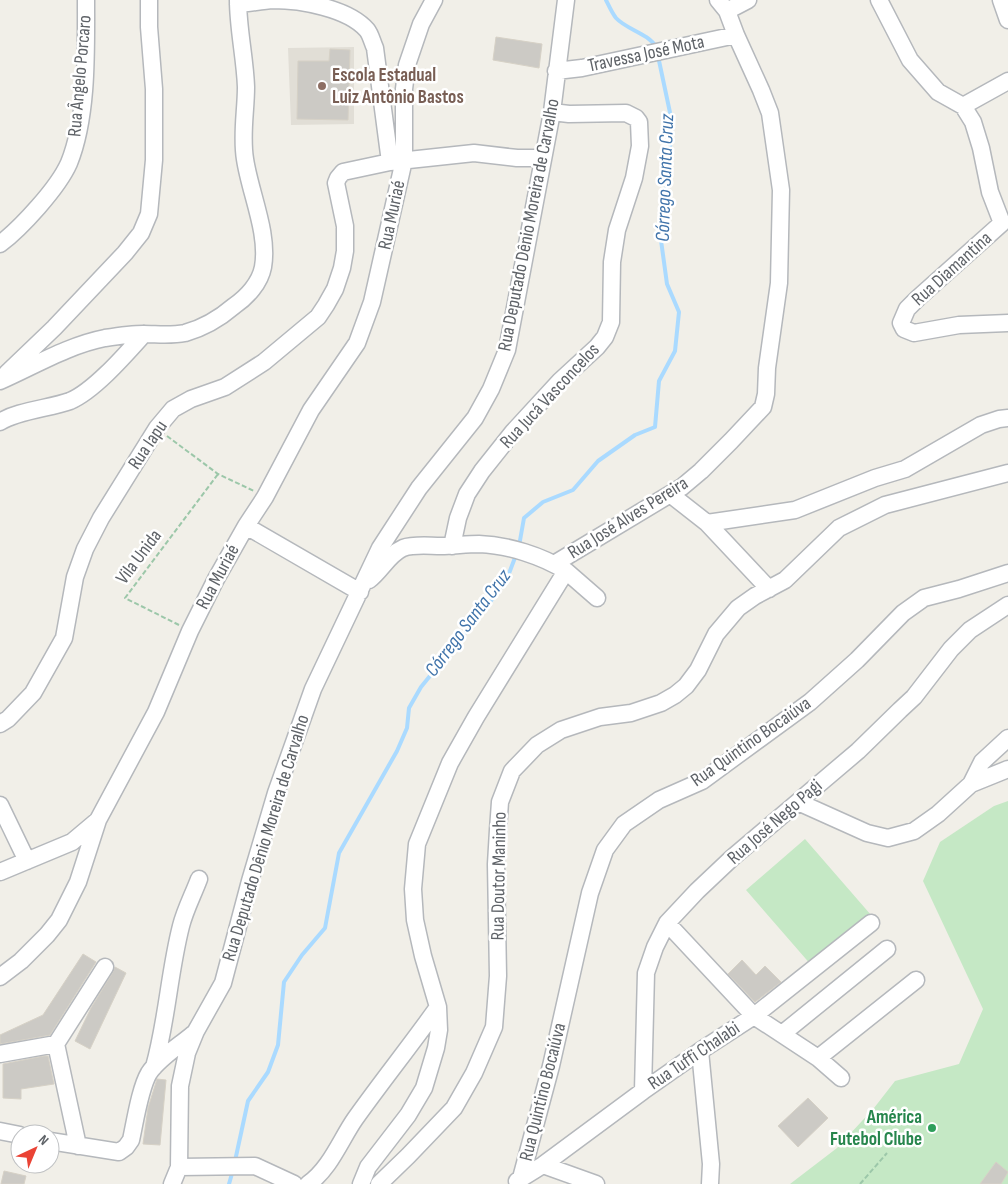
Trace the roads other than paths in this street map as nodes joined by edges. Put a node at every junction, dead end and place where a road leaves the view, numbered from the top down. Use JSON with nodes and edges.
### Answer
{"nodes":[{"id":1,"x":86,"y":0,"type":"edge"},
{"id":2,"x":149,"y":0,"type":"edge"},
{"id":3,"x":434,"y":0,"type":"edge"},
{"id":4,"x":566,"y":0,"type":"edge"},
{"id":5,"x":748,"y":0,"type":"edge"},
{"id":6,"x":879,"y":0,"type":"edge"},
{"id":7,"x":1000,"y":0,"type":"edge"},
{"id":8,"x":238,"y":2,"type":"edge"},
{"id":9,"x":723,"y":6,"type":"edge"},
{"id":10,"x":1008,"y":20,"type":"edge"},
{"id":11,"x":736,"y":35,"type":"junction"},
{"id":12,"x":556,"y":71,"type":"junction"},
{"id":13,"x":1008,"y":81,"type":"edge"},
{"id":14,"x":963,"y":106,"type":"junction"},
{"id":15,"x":552,"y":112,"type":"junction"},
{"id":16,"x":543,"y":158,"type":"junction"},
{"id":17,"x":397,"y":161,"type":"junction"},
{"id":18,"x":1005,"y":226,"type":"edge"},
{"id":19,"x":0,"y":244,"type":"edge"},
{"id":20,"x":1008,"y":323,"type":"edge"},
{"id":21,"x":144,"y":334,"type":"junction"},
{"id":22,"x":0,"y":380,"type":"edge"},
{"id":23,"x":1007,"y":421,"type":"edge"},
{"id":24,"x":0,"y":422,"type":"edge"},
{"id":25,"x":1008,"y":473,"type":"edge"},
{"id":26,"x":670,"y":494,"type":"junction"},
{"id":27,"x":707,"y":523,"type":"junction"},
{"id":28,"x":246,"y":526,"type":"junction"},
{"id":29,"x":452,"y":546,"type":"junction"},
{"id":30,"x":560,"y":568,"type":"junction"},
{"id":31,"x":1008,"y":573,"type":"edge"},
{"id":32,"x":361,"y":589,"type":"junction"},
{"id":33,"x":769,"y":589,"type":"junction"},
{"id":34,"x":597,"y":598,"type":"dead end"},
{"id":35,"x":1008,"y":606,"type":"edge"},
{"id":36,"x":0,"y":724,"type":"edge"},
{"id":37,"x":1008,"y":738,"type":"edge"},
{"id":38,"x":1008,"y":769,"type":"edge"},
{"id":39,"x":971,"y":784,"type":"junction"},
{"id":40,"x":798,"y":802,"type":"junction"},
{"id":41,"x":0,"y":805,"type":"edge"},
{"id":42,"x":98,"y":820,"type":"junction"},
{"id":43,"x":27,"y":861,"type":"junction"},
{"id":44,"x":0,"y":872,"type":"edge"},
{"id":45,"x":199,"y":879,"type":"dead end"},
{"id":46,"x":667,"y":923,"type":"junction"},
{"id":47,"x":871,"y":923,"type":"dead end"},
{"id":48,"x":887,"y":949,"type":"dead end"},
{"id":49,"x":105,"y":967,"type":"dead end"},
{"id":50,"x":0,"y":977,"type":"edge"},
{"id":51,"x":916,"y":980,"type":"dead end"},
{"id":52,"x":438,"y":1007,"type":"junction"},
{"id":53,"x":754,"y":1016,"type":"junction"},
{"id":54,"x":196,"y":1031,"type":"junction"},
{"id":55,"x":782,"y":1034,"type":"junction"},
{"id":56,"x":56,"y":1044,"type":"junction"},
{"id":57,"x":700,"y":1051,"type":"junction"},
{"id":58,"x":0,"y":1054,"type":"edge"},
{"id":59,"x":818,"y":1058,"type":"junction"},
{"id":60,"x":154,"y":1067,"type":"junction"},
{"id":61,"x":841,"y":1078,"type":"dead end"},
{"id":62,"x":643,"y":1090,"type":"junction"},
{"id":63,"x":60,"y":1143,"type":"edge"},
{"id":64,"x":78,"y":1146,"type":"junction"},
{"id":65,"x":543,"y":1165,"type":"junction"},
{"id":66,"x":179,"y":1167,"type":"junction"},
{"id":67,"x":517,"y":1181,"type":"edge"},
{"id":68,"x":172,"y":1184,"type":"edge"},
{"id":69,"x":294,"y":1184,"type":"edge"},
{"id":70,"x":308,"y":1184,"type":"edge"},
{"id":71,"x":361,"y":1184,"type":"edge"},
{"id":72,"x":379,"y":1184,"type":"edge"},
{"id":73,"x":596,"y":1184,"type":"edge"},
{"id":74,"x":710,"y":1184,"type":"edge"}],
"edges":[{"from":1,"to":19,"type":"street","name":"Rua Ângelo Porcaro"},
{"from":2,"to":22,"type":"street"},
{"from":3,"to":17,"type":"street"},
{"from":4,"to":12,"type":"street","name":"Rua Deputado Dênio Moreira de Carvalho"},
{"from":5,"to":9,"type":"street"},
{"from":6,"to":14,"type":"street"},
{"from":7,"to":10,"type":"street"},
{"from":8,"to":17,"type":"street"},
{"from":8,"to":21,"type":"street"},
{"from":9,"to":11,"type":"street","name":"Rua José Alves Pereira"},
{"from":11,"to":12,"type":"street","name":"Travessa José Mota"},
{"from":11,"to":26,"type":"street","name":"Rua José Alves Pereira"},
{"from":12,"to":15,"type":"street","name":"Rua Deputado Dênio Moreira de Carvalho"},
{"from":13,"to":14,"type":"street"},
{"from":14,"to":18,"type":"street"},
{"from":15,"to":16,"type":"street","name":"Rua Deputado Dênio Moreira de Carvalho"},
{"from":15,"to":29,"type":"street","name":"Rua Jucá Vasconcelos"},
{"from":16,"to":17,"type":"street"},
{"from":16,"to":32,"type":"street","name":"Rua Deputado Dênio Moreira de Carvalho"},
{"from":17,"to":28,"type":"street","name":"Rua Muriaé"},
{"from":17,"to":36,"type":"street","name":"Rua Iapu"},
{"from":18,"to":20,"type":"street","name":"Rua Diamantina"},
{"from":21,"to":22,"type":"street"},
{"from":21,"to":24,"type":"street"},
{"from":23,"to":27,"type":"street"},
{"from":25,"to":33,"type":"street","name":"Rua Doutor Maninho"},
{"from":26,"to":27,"type":"street"},
{"from":26,"to":30,"type":"street","name":"Rua José Alves Pereira"},
{"from":27,"to":33,"type":"street"},
{"from":28,"to":32,"type":"street"},
{"from":28,"to":42,"type":"street","name":"Rua Muriaé"},
{"from":29,"to":30,"type":"street"},
{"from":29,"to":32,"type":"street"},
{"from":30,"to":34,"type":"street"},
{"from":30,"to":52,"type":"street","name":"Rua José Alves Pereira"},
{"from":31,"to":67,"type":"street","name":"Rua Quintino Bocaiúva"},
{"from":32,"to":54,"type":"street","name":"Rua Deputado Dênio Moreira de Carvalho"},
{"from":33,"to":72,"type":"street","name":"Rua Doutor Maninho"},
{"from":35,"to":40,"type":"street","name":"Rua José Nego Pagi"},
{"from":37,"to":39,"type":"street"},
{"from":38,"to":39,"type":"street"},
{"from":39,"to":40,"type":"street"},
{"from":40,"to":46,"type":"street","name":"Rua José Nego Pagi"},
{"from":41,"to":43,"type":"street"},
{"from":42,"to":43,"type":"street"},
{"from":42,"to":50,"type":"street","name":"Rua Muriaé"},
{"from":43,"to":44,"type":"street"},
{"from":45,"to":60,"type":"street"},
{"from":46,"to":53,"type":"street"},
{"from":46,"to":62,"type":"street","name":"Rua José Nego Pagi"},
{"from":47,"to":53,"type":"street","name":"Rua Tuffi Chalabi"},
{"from":48,"to":55,"type":"street"},
{"from":49,"to":56,"type":"street"},
{"from":51,"to":59,"type":"street"},
{"from":52,"to":70,"type":"street"},
{"from":52,"to":71,"type":"street","name":"Rua José Alves Pereira"},
{"from":53,"to":55,"type":"street"},
{"from":53,"to":57,"type":"street","name":"Rua Tuffi Chalabi"},
{"from":54,"to":60,"type":"street"},
{"from":54,"to":66,"type":"street","name":"Rua Deputado Dênio Moreira de Carvalho"},
{"from":55,"to":59,"type":"street"},
{"from":56,"to":58,"type":"street"},
{"from":56,"to":64,"type":"street"},
{"from":57,"to":62,"type":"street","name":"Rua Tuffi Chalabi"},
{"from":57,"to":74,"type":"street"},
{"from":59,"to":61,"type":"street"},
{"from":60,"to":64,"type":"street"},
{"from":62,"to":65,"type":"street","name":"Rua Tuffi Chalabi"},
{"from":63,"to":64,"type":"street"},
{"from":65,"to":67,"type":"street","name":"Rua Tuffi Chalabi"},
{"from":65,"to":73,"type":"street"},
{"from":66,"to":68,"type":"street","name":"Rua Deputado Dênio Moreira de Carvalho"},
{"from":66,"to":69,"type":"street"}]}
